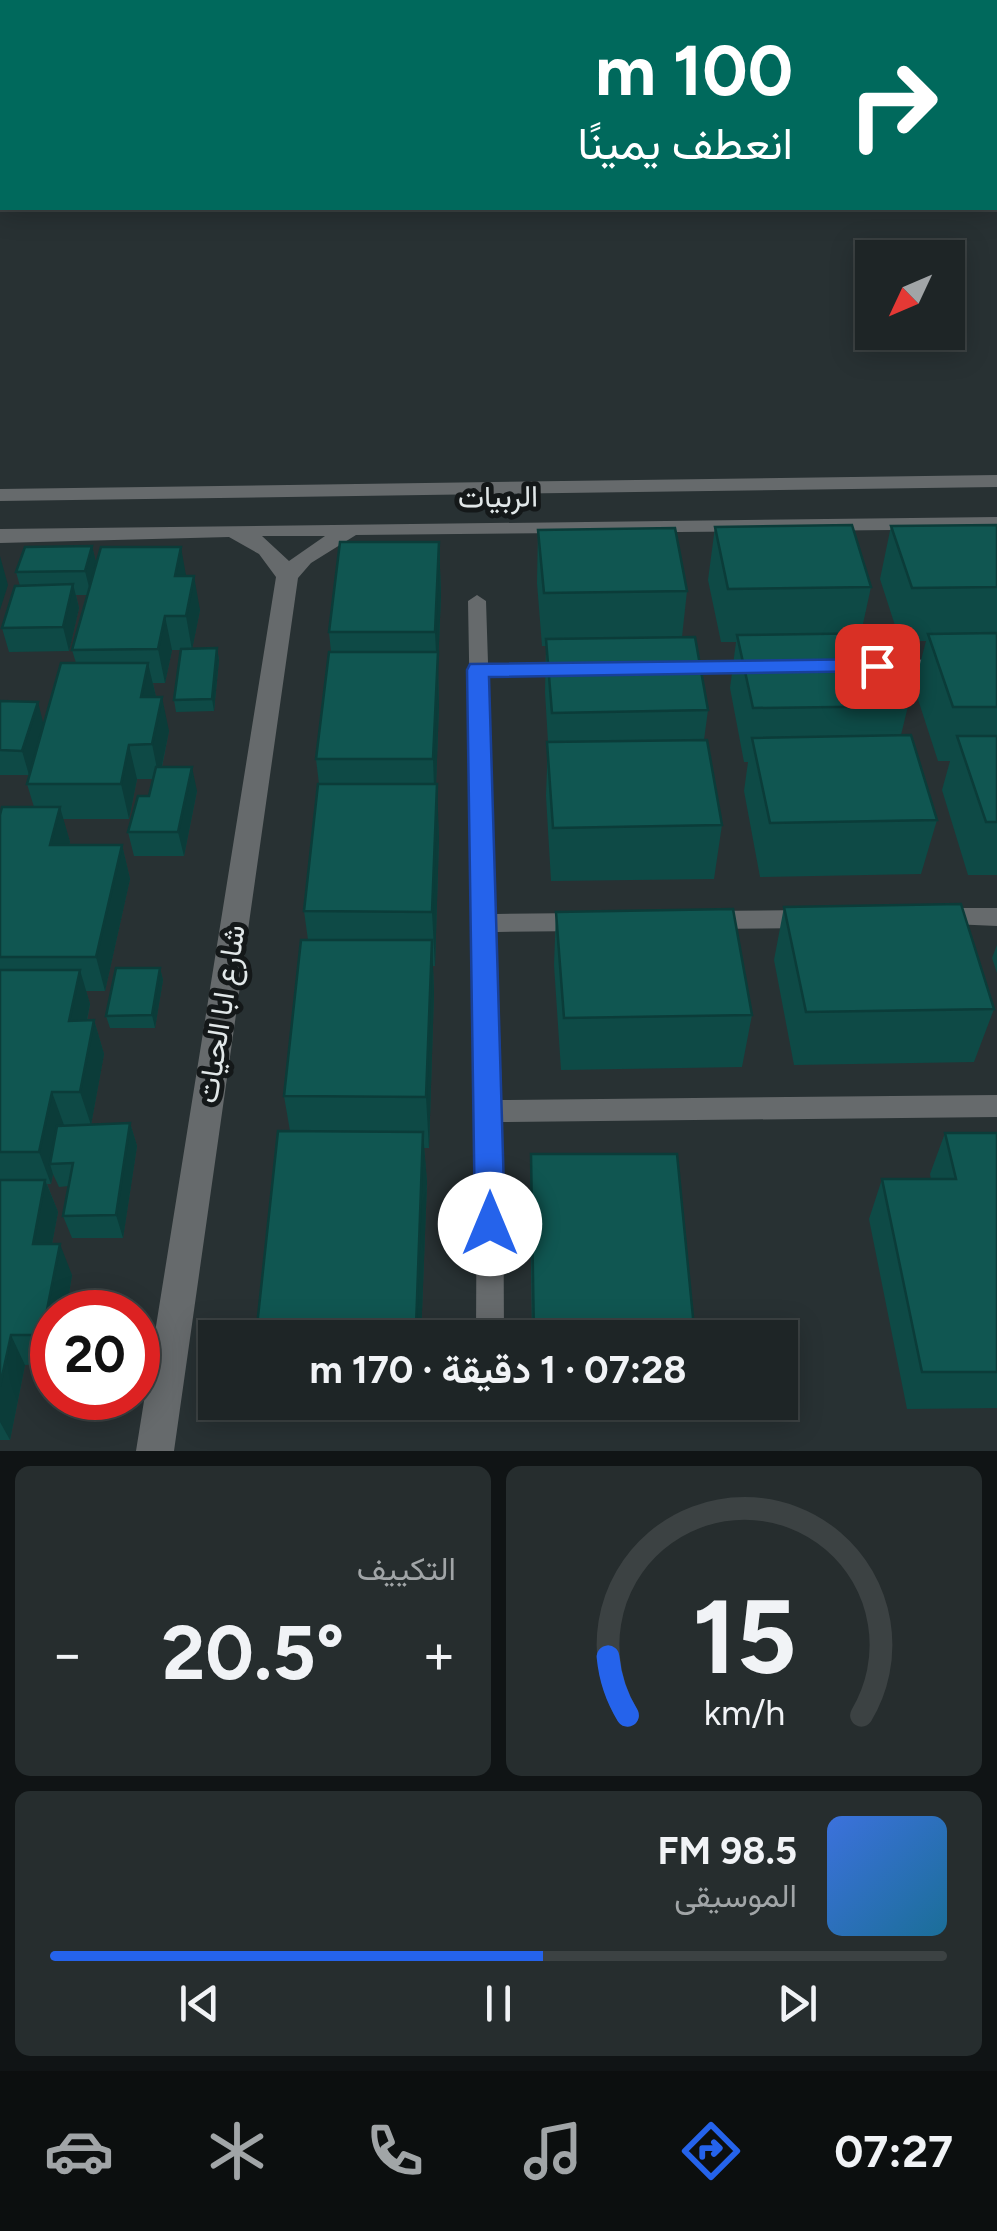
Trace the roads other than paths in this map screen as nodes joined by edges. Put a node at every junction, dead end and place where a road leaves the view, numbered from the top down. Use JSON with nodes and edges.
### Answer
{"nodes":[{"id":1,"x":997,"y":480,"type":"edge"},
{"id":2,"x":0,"y":495,"type":"edge"},
{"id":3,"x":997,"y":523,"type":"edge"},
{"id":4,"x":352,"y":529,"type":"junction"},
{"id":5,"x":231,"y":530,"type":"junction"},
{"id":6,"x":0,"y":536,"type":"edge"},
{"id":7,"x":287,"y":577,"type":"junction"},
{"id":8,"x":476,"y":601,"type":"dead end"},
{"id":9,"x":997,"y":665,"type":"edge"},
{"id":10,"x":857,"y":666,"type":"edge"},
{"id":11,"x":777,"y":667,"type":"edge"},
{"id":12,"x":598,"y":668,"type":"edge"},
{"id":13,"x":658,"y":668,"type":"edge"},
{"id":14,"x":478,"y":670,"type":"junction"},
{"id":15,"x":997,"y":917,"type":"edge"},
{"id":16,"x":840,"y":918,"type":"edge"},
{"id":17,"x":918,"y":918,"type":"edge"},
{"id":18,"x":682,"y":920,"type":"edge"},
{"id":19,"x":604,"y":921,"type":"edge"},
{"id":20,"x":485,"y":923,"type":"junction"},
{"id":21,"x":997,"y":1106,"type":"edge"},
{"id":22,"x":490,"y":1111,"type":"junction"},
{"id":23,"x":490,"y":1320,"type":"edge"},
{"id":24,"x":155,"y":1451,"type":"edge"}],
"edges":[{"from":1,"to":2,"type":"street","name":"الربيات"},
{"from":3,"to":4,"type":"street","name":"الربيات"},
{"from":4,"to":5,"type":"street","name":"الربيات"},
{"from":4,"to":7,"type":"street"},
{"from":5,"to":6,"type":"street","name":"الربيات"},
{"from":5,"to":7,"type":"street"},
{"from":7,"to":24,"type":"street","name":"شارع ابا الحيات"},
{"from":8,"to":14,"type":"lane"},
{"from":9,"to":10,"type":"lane"},
{"from":11,"to":13,"type":"lane"},
{"from":12,"to":14,"type":"lane"},
{"from":14,"to":20,"type":"lane"},
{"from":15,"to":17,"type":"lane"},
{"from":16,"to":18,"type":"lane"},
{"from":19,"to":20,"type":"lane"},
{"from":20,"to":22,"type":"lane"},
{"from":21,"to":22,"type":"lane"},
{"from":22,"to":23,"type":"lane"}]}
